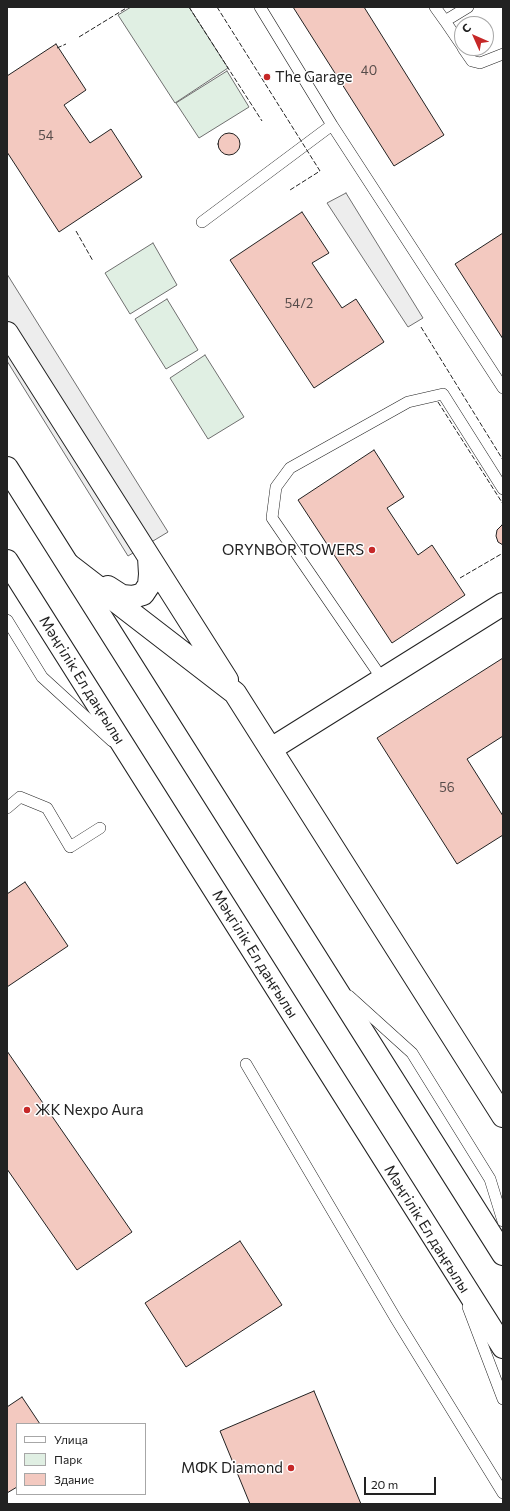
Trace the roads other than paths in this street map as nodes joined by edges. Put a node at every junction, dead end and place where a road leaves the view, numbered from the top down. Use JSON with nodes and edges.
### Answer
{"nodes":[{"id":1,"x":260,"y":7,"type":"edge"},
{"id":2,"x":435,"y":7,"type":"edge"},
{"id":3,"x":468,"y":7,"type":"edge"},
{"id":4,"x":445,"y":21,"type":"junction"},
{"id":5,"x":454,"y":34,"type":"edge"},
{"id":6,"x":503,"y":54,"type":"edge"},
{"id":7,"x":469,"y":56,"type":"edge"},
{"id":8,"x":332,"y":125,"type":"junction"},
{"id":9,"x":202,"y":222,"type":"dead end"},
{"id":10,"x":7,"y":333,"type":"edge"},
{"id":11,"x":503,"y":388,"type":"edge"},
{"id":12,"x":7,"y":468,"type":"edge"},
{"id":13,"x":503,"y":489,"type":"edge"},
{"id":14,"x":148,"y":556,"type":"junction"},
{"id":15,"x":7,"y":561,"type":"edge"},
{"id":16,"x":67,"y":563,"type":"junction"},
{"id":17,"x":503,"y":604,"type":"edge"},
{"id":18,"x":7,"y":620,"type":"edge"},
{"id":19,"x":383,"y":680,"type":"junction"},
{"id":20,"x":235,"y":693,"type":"junction"},
{"id":21,"x":271,"y":750,"type":"junction"},
{"id":22,"x":131,"y":759,"type":"junction"},
{"id":23,"x":8,"y":804,"type":"edge"},
{"id":24,"x":100,"y":828,"type":"dead end"},
{"id":25,"x":329,"y":978,"type":"junction"},
{"id":26,"x":246,"y":1064,"type":"dead end"},
{"id":27,"x":503,"y":1116,"type":"edge"},
{"id":28,"x":503,"y":1221,"type":"edge"},
{"id":29,"x":503,"y":1254,"type":"edge"},
{"id":30,"x":455,"y":1273,"type":"junction"},
{"id":31,"x":503,"y":1347,"type":"edge"},
{"id":32,"x":503,"y":1399,"type":"edge"},
{"id":33,"x":503,"y":1493,"type":"edge"}],
"edges":[{"from":1,"to":8,"type":"lane"},
{"from":2,"to":4,"type":"lane"},
{"from":3,"to":4,"type":"lane"},
{"from":4,"to":5,"type":"lane"},
{"from":6,"to":7,"type":"lane"},
{"from":8,"to":9,"type":"lane"},
{"from":8,"to":11,"type":"lane"},
{"from":10,"to":14,"type":"main road"},
{"from":12,"to":16,"type":"main road"},
{"from":13,"to":19,"type":"lane"},
{"from":14,"to":16,"type":"main road"},
{"from":14,"to":20,"type":"main road"},
{"from":15,"to":22,"type":"main road","name":"Мәңгілік Ел даңғылы"},
{"from":16,"to":20,"type":"main road"},
{"from":16,"to":25,"type":"main road"},
{"from":17,"to":19,"type":"main road"},
{"from":18,"to":22,"type":"lane"},
{"from":19,"to":21,"type":"main road"},
{"from":20,"to":21,"type":"main road"},
{"from":21,"to":27,"type":"main road"},
{"from":22,"to":30,"type":"main road","name":"Мәңгілік Ел даңғылы"},
{"from":23,"to":24,"type":"lane"},
{"from":25,"to":28,"type":"lane"},
{"from":25,"to":29,"type":"main road"},
{"from":26,"to":33,"type":"lane"},
{"from":30,"to":31,"type":"main road","name":"Мәңгілік Ел даңғылы"},
{"from":30,"to":32,"type":"lane"}]}
